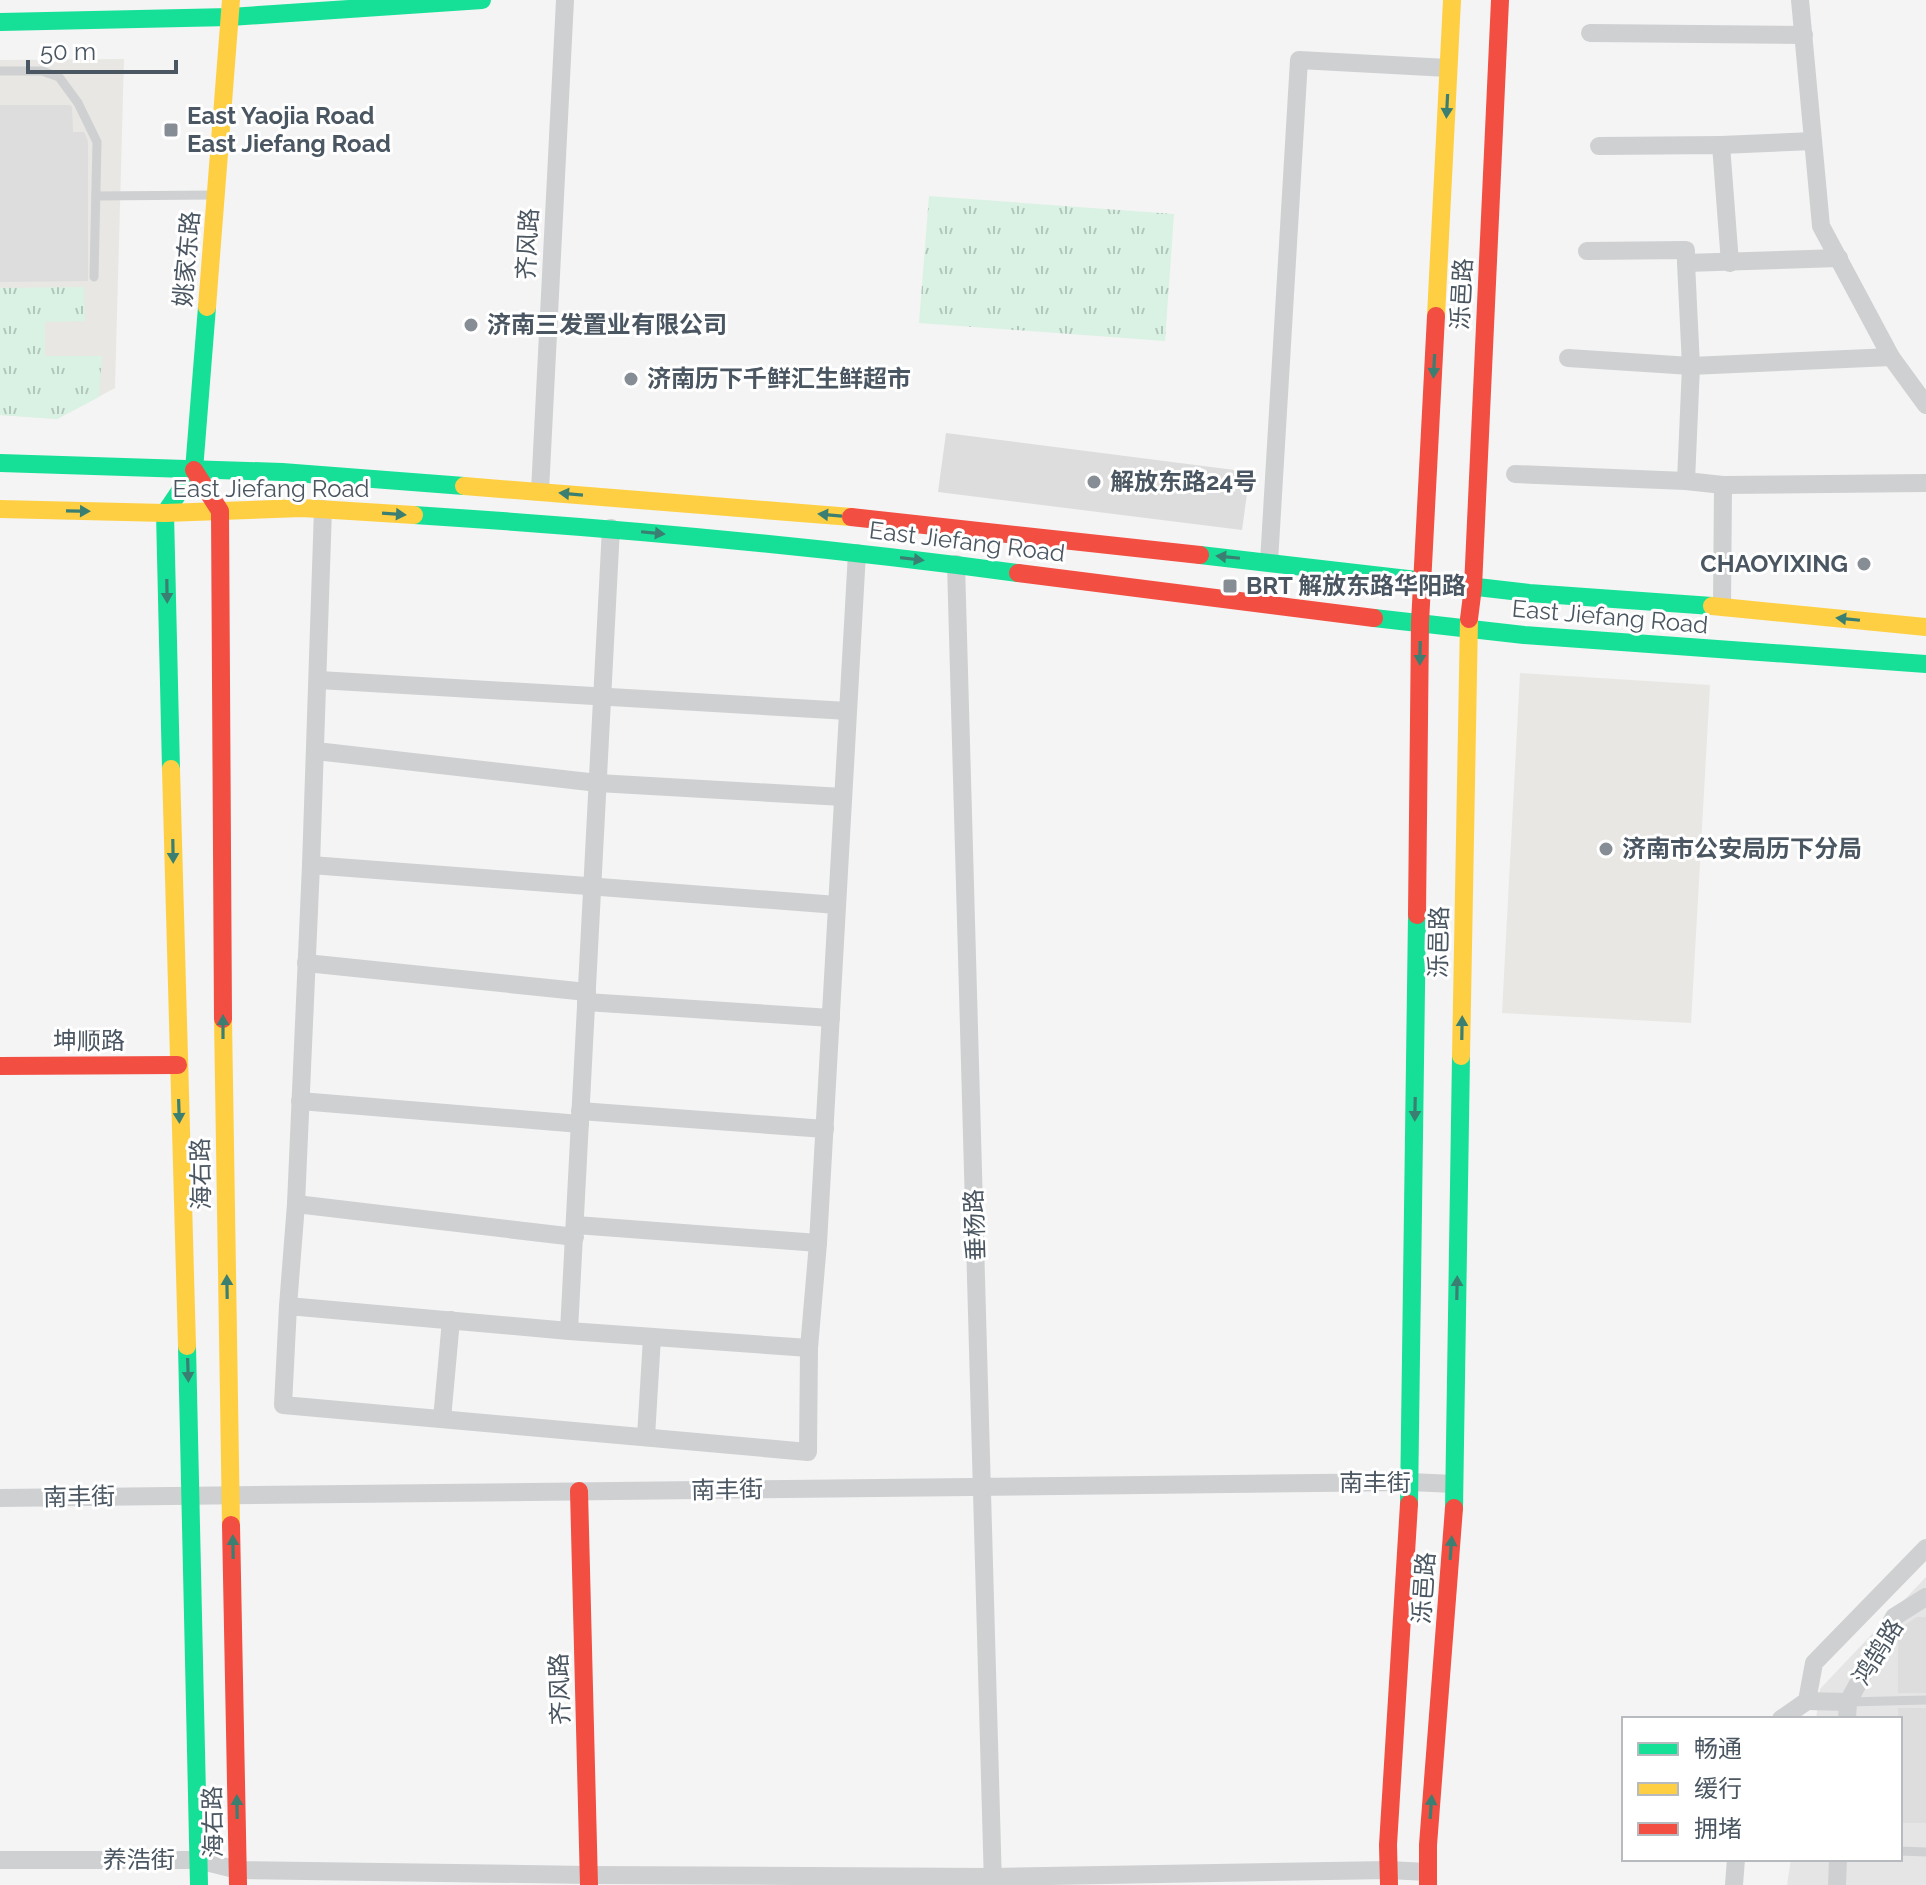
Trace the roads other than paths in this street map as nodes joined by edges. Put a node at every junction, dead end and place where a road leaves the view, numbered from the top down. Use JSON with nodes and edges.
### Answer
{"nodes":[{"id":1,"x":482,"y":0,"type":"edge"},
{"id":2,"x":565,"y":0,"type":"edge"},
{"id":3,"x":1452,"y":0,"type":"edge"},
{"id":4,"x":1500,"y":0,"type":"edge"},
{"id":5,"x":1800,"y":0,"type":"edge"},
{"id":6,"x":230,"y":8,"type":"edge"},
{"id":7,"x":0,"y":22,"type":"edge"},
{"id":8,"x":1590,"y":33,"type":"dead end"},
{"id":9,"x":1804,"y":35,"type":"junction"},
{"id":10,"x":1448,"y":68,"type":"junction"},
{"id":11,"x":0,"y":71,"type":"edge"},
{"id":12,"x":1813,"y":141,"type":"junction"},
{"id":13,"x":1721,"y":145,"type":"junction"},
{"id":14,"x":1599,"y":146,"type":"dead end"},
{"id":15,"x":216,"y":195,"type":"junction"},
{"id":16,"x":96,"y":196,"type":"junction"},
{"id":17,"x":1587,"y":251,"type":"dead end"},
{"id":18,"x":1839,"y":258,"type":"junction"},
{"id":19,"x":1686,"y":263,"type":"junction"},
{"id":20,"x":1730,"y":263,"type":"junction"},
{"id":21,"x":94,"y":277,"type":"dead end"},
{"id":22,"x":1891,"y":357,"type":"junction"},
{"id":23,"x":1568,"y":358,"type":"dead end"},
{"id":24,"x":1691,"y":366,"type":"junction"},
{"id":25,"x":1926,"y":405,"type":"edge"},
{"id":26,"x":0,"y":463,"type":"edge"},
{"id":27,"x":194,"y":470,"type":"junction"},
{"id":28,"x":1515,"y":474,"type":"dead end"},
{"id":29,"x":1686,"y":481,"type":"junction"},
{"id":30,"x":1926,"y":483,"type":"edge"},
{"id":31,"x":1723,"y":485,"type":"junction"},
{"id":32,"x":540,"y":491,"type":"junction"},
{"id":33,"x":0,"y":509,"type":"edge"},
{"id":34,"x":323,"y":509,"type":"junction"},
{"id":35,"x":220,"y":511,"type":"junction"},
{"id":36,"x":165,"y":513,"type":"junction"},
{"id":37,"x":611,"y":528,"type":"junction"},
{"id":38,"x":857,"y":553,"type":"junction"},
{"id":39,"x":1269,"y":562,"type":"junction"},
{"id":40,"x":956,"y":564,"type":"junction"},
{"id":41,"x":1423,"y":581,"type":"junction"},
{"id":42,"x":1473,"y":587,"type":"junction"},
{"id":43,"x":1722,"y":606,"type":"junction"},
{"id":44,"x":1420,"y":623,"type":"junction"},
{"id":45,"x":1926,"y":627,"type":"edge"},
{"id":46,"x":1468,"y":628,"type":"junction"},
{"id":47,"x":1926,"y":664,"type":"edge"},
{"id":48,"x":319,"y":680,"type":"junction"},
{"id":49,"x":602,"y":697,"type":"junction"},
{"id":50,"x":848,"y":711,"type":"junction"},
{"id":51,"x":316,"y":751,"type":"junction"},
{"id":52,"x":598,"y":783,"type":"junction"},
{"id":53,"x":843,"y":797,"type":"junction"},
{"id":54,"x":311,"y":865,"type":"junction"},
{"id":55,"x":592,"y":888,"type":"junction"},
{"id":56,"x":837,"y":905,"type":"junction"},
{"id":57,"x":306,"y":963,"type":"junction"},
{"id":58,"x":586,"y":997,"type":"junction"},
{"id":59,"x":831,"y":1018,"type":"junction"},
{"id":60,"x":178,"y":1065,"type":"junction"},
{"id":61,"x":0,"y":1066,"type":"edge"},
{"id":62,"x":300,"y":1101,"type":"junction"},
{"id":63,"x":580,"y":1118,"type":"junction"},
{"id":64,"x":825,"y":1129,"type":"junction"},
{"id":65,"x":296,"y":1204,"type":"junction"},
{"id":66,"x":576,"y":1231,"type":"junction"},
{"id":67,"x":818,"y":1243,"type":"junction"},
{"id":68,"x":288,"y":1306,"type":"junction"},
{"id":69,"x":451,"y":1320,"type":"junction"},
{"id":70,"x":569,"y":1331,"type":"junction"},
{"id":71,"x":652,"y":1337,"type":"junction"},
{"id":72,"x":809,"y":1348,"type":"junction"},
{"id":73,"x":442,"y":1419,"type":"junction"},
{"id":74,"x":646,"y":1437,"type":"junction"},
{"id":75,"x":1410,"y":1482,"type":"junction"},
{"id":76,"x":1454,"y":1484,"type":"junction"},
{"id":77,"x":982,"y":1487,"type":"junction"},
{"id":78,"x":579,"y":1491,"type":"junction"},
{"id":79,"x":232,"y":1495,"type":"junction"},
{"id":80,"x":192,"y":1496,"type":"junction"},
{"id":81,"x":0,"y":1498,"type":"edge"},
{"id":82,"x":1926,"y":1548,"type":"edge"},
{"id":83,"x":1926,"y":1597,"type":"edge"},
{"id":84,"x":1926,"y":1700,"type":"edge"},
{"id":85,"x":1807,"y":1701,"type":"junction"},
{"id":86,"x":1847,"y":1710,"type":"edge"},
{"id":87,"x":1784,"y":1717,"type":"edge"},
{"id":88,"x":1902,"y":1851,"type":"edge"},
{"id":89,"x":1926,"y":1852,"type":"edge"},
{"id":90,"x":0,"y":1860,"type":"edge"},
{"id":91,"x":198,"y":1860,"type":"junction"},
{"id":92,"x":1736,"y":1861,"type":"edge"},
{"id":93,"x":1838,"y":1861,"type":"edge"},
{"id":94,"x":1388,"y":1877,"type":"edge"},
{"id":95,"x":238,"y":1878,"type":"edge"},
{"id":96,"x":1428,"y":1879,"type":"edge"},
{"id":97,"x":589,"y":1880,"type":"edge"},
{"id":98,"x":993,"y":1881,"type":"edge"},
{"id":99,"x":199,"y":1885,"type":"edge"},
{"id":100,"x":1734,"y":1885,"type":"edge"},
{"id":101,"x":1837,"y":1885,"type":"edge"}],
"edges":[{"from":1,"to":6,"type":"main road"},
{"from":2,"to":32,"type":"street","name":"齐风路"},
{"from":3,"to":10,"type":"main road","name":"泺邑路"},
{"from":4,"to":42,"type":"main road","name":"泺邑路"},
{"from":5,"to":9,"type":"street"},
{"from":6,"to":7,"type":"main road"},
{"from":6,"to":15,"type":"main road","name":"姚家东路"},
{"from":8,"to":9,"type":"street"},
{"from":9,"to":12,"type":"street"},
{"from":10,"to":39,"type":"street"},
{"from":10,"to":41,"type":"main road","name":"泺邑路","one_way":true},
{"from":11,"to":16,"type":"lane"},
{"from":12,"to":13,"type":"street"},
{"from":12,"to":18,"type":"street"},
{"from":13,"to":14,"type":"street"},
{"from":13,"to":20,"type":"street"},
{"from":15,"to":16,"type":"lane"},
{"from":15,"to":27,"type":"main road","name":"姚家东路"},
{"from":16,"to":21,"type":"lane"},
{"from":17,"to":19,"type":"street"},
{"from":18,"to":20,"type":"street"},
{"from":18,"to":22,"type":"street"},
{"from":19,"to":20,"type":"street"},
{"from":19,"to":24,"type":"street"},
{"from":22,"to":24,"type":"street"},
{"from":22,"to":25,"type":"street"},
{"from":23,"to":24,"type":"street"},
{"from":24,"to":29,"type":"street"},
{"from":26,"to":27,"type":"main road","name":"East Jiefang Road"},
{"from":27,"to":32,"type":"main road","name":"East Jiefang Road"},
{"from":27,"to":35,"type":"main road"},
{"from":27,"to":36,"type":"main road","name":"姚家东路"},
{"from":28,"to":29,"type":"street"},
{"from":29,"to":31,"type":"street"},
{"from":30,"to":31,"type":"street"},
{"from":31,"to":43,"type":"street"},
{"from":39,"to":32,"type":"main road","name":"East Jiefang Road","one_way":true},
{"from":33,"to":36,"type":"main road","name":"East Jiefang Road","one_way":true},
{"from":34,"to":35,"type":"main road","name":"East Jiefang Road"},
{"from":34,"to":37,"type":"main road","name":"East Jiefang Road","one_way":true},
{"from":34,"to":48,"type":"street"},
{"from":35,"to":36,"type":"main road","name":"East Jiefang Road"},
{"from":79,"to":35,"type":"main road","name":"海右路","one_way":true},
{"from":36,"to":60,"type":"main road","name":"海右路","one_way":true},
{"from":37,"to":38,"type":"main road","name":"East Jiefang Road","one_way":true},
{"from":37,"to":49,"type":"street"},
{"from":38,"to":40,"type":"main road","name":"East Jiefang Road","one_way":true},
{"from":38,"to":50,"type":"street"},
{"from":39,"to":41,"type":"main road","name":"East Jiefang Road"},
{"from":40,"to":44,"type":"main road","name":"East Jiefang Road"},
{"from":40,"to":77,"type":"street","name":"垂杨路"},
{"from":41,"to":42,"type":"main road","name":"East Jiefang Road"},
{"from":41,"to":44,"type":"main road","name":"泺邑路"},
{"from":42,"to":43,"type":"main road","name":"East Jiefang Road"},
{"from":42,"to":46,"type":"main road","name":"泺邑路"},
{"from":45,"to":43,"type":"main road","name":"East Jiefang Road","one_way":true},
{"from":44,"to":46,"type":"main road","name":"East Jiefang Road"},
{"from":44,"to":75,"type":"main road","name":"泺邑路","one_way":true},
{"from":46,"to":47,"type":"main road","name":"East Jiefang Road"},
{"from":76,"to":46,"type":"main road","name":"泺邑路","one_way":true},
{"from":48,"to":49,"type":"street"},
{"from":48,"to":51,"type":"street"},
{"from":49,"to":50,"type":"street"},
{"from":49,"to":52,"type":"street"},
{"from":50,"to":53,"type":"street"},
{"from":51,"to":52,"type":"street"},
{"from":51,"to":54,"type":"street"},
{"from":52,"to":53,"type":"street"},
{"from":52,"to":55,"type":"street"},
{"from":53,"to":56,"type":"street"},
{"from":54,"to":55,"type":"street"},
{"from":54,"to":57,"type":"street"},
{"from":55,"to":56,"type":"street"},
{"from":55,"to":58,"type":"street"},
{"from":56,"to":59,"type":"street"},
{"from":57,"to":58,"type":"street"},
{"from":57,"to":62,"type":"street"},
{"from":58,"to":59,"type":"street"},
{"from":58,"to":63,"type":"street"},
{"from":59,"to":64,"type":"street"},
{"from":60,"to":61,"type":"main road","name":"坤顺路"},
{"from":60,"to":80,"type":"main road","name":"海右路","one_way":true},
{"from":62,"to":63,"type":"street"},
{"from":62,"to":65,"type":"street"},
{"from":63,"to":64,"type":"street"},
{"from":63,"to":66,"type":"street"},
{"from":64,"to":67,"type":"street"},
{"from":65,"to":66,"type":"street"},
{"from":65,"to":68,"type":"street"},
{"from":66,"to":67,"type":"street"},
{"from":66,"to":70,"type":"street"},
{"from":67,"to":72,"type":"street"},
{"from":68,"to":69,"type":"street"},
{"from":68,"to":73,"type":"street"},
{"from":69,"to":70,"type":"street"},
{"from":69,"to":73,"type":"street"},
{"from":70,"to":71,"type":"street"},
{"from":71,"to":72,"type":"street"},
{"from":71,"to":74,"type":"street"},
{"from":72,"to":74,"type":"street"},
{"from":73,"to":74,"type":"street"},
{"from":75,"to":76,"type":"street","name":"南丰街"},
{"from":75,"to":77,"type":"street","name":"南丰街"},
{"from":75,"to":94,"type":"main road","name":"泺邑路"},
{"from":96,"to":76,"type":"main road","name":"泺邑路","one_way":true},
{"from":77,"to":78,"type":"street","name":"南丰街"},
{"from":77,"to":98,"type":"street","name":"垂杨路"},
{"from":78,"to":79,"type":"street","name":"南丰街"},
{"from":78,"to":97,"type":"main road","name":"齐风路"},
{"from":79,"to":80,"type":"street","name":"南丰街"},
{"from":95,"to":79,"type":"main road","name":"海右路","one_way":true},
{"from":80,"to":81,"type":"street","name":"南丰街"},
{"from":80,"to":91,"type":"main road","name":"海右路"},
{"from":82,"to":85,"type":"street"},
{"from":83,"to":86,"type":"street","name":"鸿鹄路"},
{"from":84,"to":86,"type":"lane"},
{"from":85,"to":86,"type":"street"},
{"from":85,"to":87,"type":"street"},
{"from":88,"to":89,"type":"lane"},
{"from":90,"to":91,"type":"street","name":"养浩街"},
{"from":91,"to":95,"type":"street","name":"养浩街"},
{"from":91,"to":99,"type":"main road","name":"海右路"},
{"from":92,"to":100,"type":"street"},
{"from":93,"to":101,"type":"street"},
{"from":94,"to":96,"type":"street","name":"养浩街"},
{"from":94,"to":98,"type":"street","name":"养浩街"},
{"from":95,"to":97,"type":"street","name":"养浩街"},
{"from":97,"to":98,"type":"street","name":"养浩街"}]}
